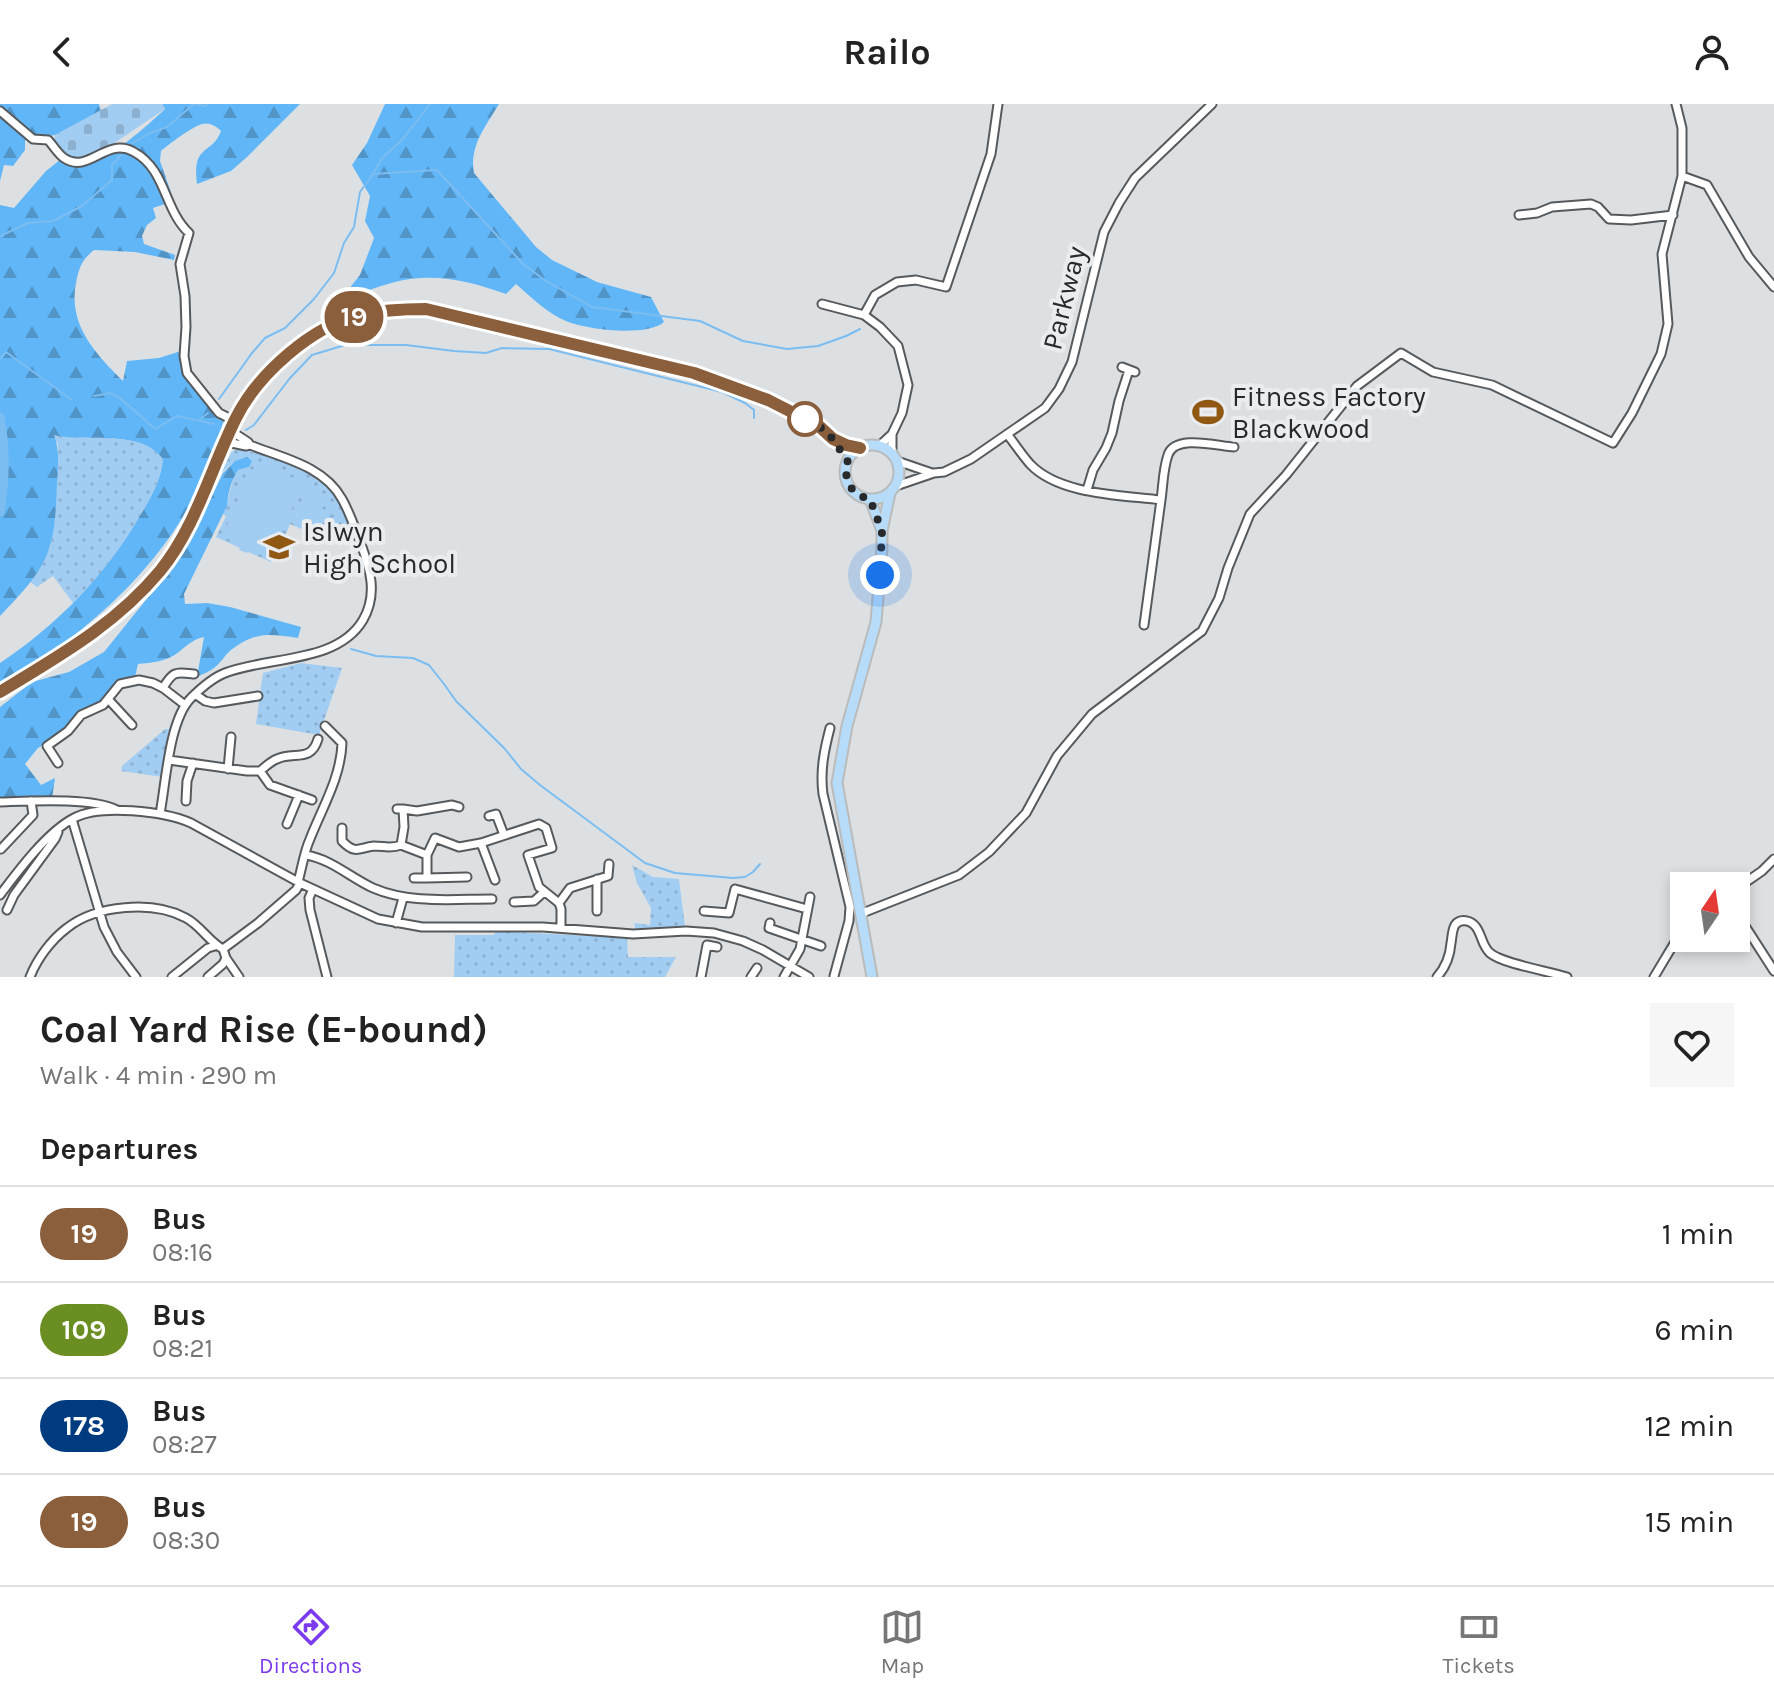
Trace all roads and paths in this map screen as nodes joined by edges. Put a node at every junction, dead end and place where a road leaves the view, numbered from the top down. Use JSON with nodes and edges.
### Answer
{"nodes":[{"id":1,"x":998,"y":104,"type":"edge"},
{"id":2,"x":1212,"y":104,"type":"edge"},
{"id":3,"x":1676,"y":104,"type":"edge"},
{"id":4,"x":0,"y":111,"type":"edge"},
{"id":5,"x":1682,"y":176,"type":"junction"},
{"id":6,"x":1519,"y":215,"type":"dead end"},
{"id":7,"x":1673,"y":215,"type":"junction"},
{"id":8,"x":1774,"y":287,"type":"edge"},
{"id":9,"x":822,"y":304,"type":"dead end"},
{"id":10,"x":864,"y":315,"type":"junction"},
{"id":11,"x":1129,"y":370,"type":"dead end"},
{"id":12,"x":233,"y":426,"type":"junction"},
{"id":13,"x":892,"y":434,"type":"junction"},
{"id":14,"x":1007,"y":434,"type":"junction"},
{"id":15,"x":833,"y":439,"type":"junction"},
{"id":16,"x":227,"y":442,"type":"junction"},
{"id":17,"x":250,"y":445,"type":"junction"},
{"id":18,"x":879,"y":446,"type":"junction"},
{"id":19,"x":1234,"y":447,"type":"dead end"},
{"id":20,"x":860,"y":448,"type":"junction"},
{"id":21,"x":894,"y":457,"type":"junction"},
{"id":22,"x":848,"y":462,"type":"junction"},
{"id":23,"x":934,"y":473,"type":"junction"},
{"id":24,"x":893,"y":489,"type":"junction"},
{"id":25,"x":1087,"y":490,"type":"junction"},
{"id":26,"x":870,"y":499,"type":"junction"},
{"id":27,"x":1161,"y":500,"type":"junction"},
{"id":28,"x":882,"y":531,"type":"junction"},
{"id":29,"x":1144,"y":625,"type":"dead end"},
{"id":30,"x":194,"y":674,"type":"dead end"},
{"id":31,"x":163,"y":688,"type":"junction"},
{"id":32,"x":0,"y":692,"type":"edge"},
{"id":33,"x":195,"y":694,"type":"junction"},
{"id":34,"x":258,"y":696,"type":"dead end"},
{"id":35,"x":108,"y":699,"type":"junction"},
{"id":36,"x":185,"y":705,"type":"junction"},
{"id":37,"x":132,"y":725,"type":"dead end"},
{"id":38,"x":325,"y":726,"type":"dead end"},
{"id":39,"x":830,"y":728,"type":"dead end"},
{"id":40,"x":231,"y":737,"type":"dead end"},
{"id":41,"x":318,"y":739,"type":"dead end"},
{"id":42,"x":281,"y":745,"type":"dead end"},
{"id":43,"x":283,"y":757,"type":"junction"},
{"id":44,"x":169,"y":760,"type":"junction"},
{"id":45,"x":58,"y":763,"type":"dead end"},
{"id":46,"x":193,"y":763,"type":"junction"},
{"id":47,"x":228,"y":769,"type":"junction"},
{"id":48,"x":822,"y":769,"type":"junction"},
{"id":49,"x":839,"y":769,"type":"junction"},
{"id":50,"x":260,"y":771,"type":"junction"},
{"id":51,"x":299,"y":795,"type":"junction"},
{"id":52,"x":312,"y":800,"type":"dead end"},
{"id":53,"x":31,"y":801,"type":"junction"},
{"id":54,"x":186,"y":801,"type":"dead end"},
{"id":55,"x":0,"y":802,"type":"edge"},
{"id":56,"x":83,"y":803,"type":"junction"},
{"id":57,"x":459,"y":807,"type":"dead end"},
{"id":58,"x":119,"y":811,"type":"junction"},
{"id":59,"x":160,"y":814,"type":"junction"},
{"id":60,"x":496,"y":814,"type":"dead end"},
{"id":61,"x":75,"y":818,"type":"junction"},
{"id":62,"x":287,"y":824,"type":"dead end"},
{"id":63,"x":342,"y":828,"type":"dead end"},
{"id":64,"x":58,"y":830,"type":"junction"},
{"id":65,"x":504,"y":835,"type":"junction"},
{"id":66,"x":481,"y":843,"type":"junction"},
{"id":67,"x":401,"y":845,"type":"junction"},
{"id":68,"x":1,"y":849,"type":"edge"},
{"id":69,"x":306,"y":855,"type":"junction"},
{"id":70,"x":427,"y":855,"type":"junction"},
{"id":71,"x":1774,"y":859,"type":"edge"},
{"id":72,"x":609,"y":864,"type":"dead end"},
{"id":73,"x":467,"y":877,"type":"dead end"},
{"id":74,"x":414,"y":878,"type":"dead end"},
{"id":75,"x":427,"y":878,"type":"junction"},
{"id":76,"x":597,"y":879,"type":"junction"},
{"id":77,"x":1750,"y":879,"type":"edge"},
{"id":78,"x":495,"y":880,"type":"dead end"},
{"id":79,"x":299,"y":883,"type":"junction"},
{"id":80,"x":313,"y":889,"type":"junction"},
{"id":81,"x":544,"y":892,"type":"junction"},
{"id":82,"x":0,"y":895,"type":"edge"},
{"id":83,"x":810,"y":897,"type":"dead end"},
{"id":84,"x":403,"y":898,"type":"junction"},
{"id":85,"x":492,"y":899,"type":"dead end"},
{"id":86,"x":514,"y":902,"type":"dead end"},
{"id":87,"x":559,"y":903,"type":"junction"},
{"id":88,"x":807,"y":909,"type":"junction"},
{"id":89,"x":6,"y":910,"type":"edge"},
{"id":90,"x":597,"y":911,"type":"dead end"},
{"id":91,"x":704,"y":911,"type":"dead end"},
{"id":92,"x":99,"y":913,"type":"junction"},
{"id":93,"x":860,"y":914,"type":"junction"},
{"id":94,"x":396,"y":923,"type":"junction"},
{"id":95,"x":770,"y":923,"type":"dead end"},
{"id":96,"x":561,"y":928,"type":"junction"},
{"id":97,"x":1750,"y":934,"type":"edge"},
{"id":98,"x":801,"y":940,"type":"junction"},
{"id":99,"x":821,"y":946,"type":"dead end"},
{"id":100,"x":219,"y":947,"type":"junction"},
{"id":101,"x":717,"y":947,"type":"dead end"},
{"id":102,"x":1670,"y":950,"type":"edge"},
{"id":103,"x":226,"y":958,"type":"junction"},
{"id":104,"x":790,"y":965,"type":"junction"},
{"id":105,"x":757,"y":968,"type":"dead end"},
{"id":106,"x":1774,"y":971,"type":"edge"},
{"id":107,"x":326,"y":976,"type":"edge"},
{"id":108,"x":834,"y":976,"type":"edge"},
{"id":109,"x":30,"y":977,"type":"edge"},
{"id":110,"x":136,"y":977,"type":"edge"},
{"id":111,"x":172,"y":977,"type":"edge"},
{"id":112,"x":208,"y":977,"type":"edge"},
{"id":113,"x":239,"y":977,"type":"edge"},
{"id":114,"x":316,"y":977,"type":"edge"},
{"id":115,"x":701,"y":977,"type":"edge"},
{"id":116,"x":751,"y":977,"type":"edge"},
{"id":117,"x":784,"y":977,"type":"edge"},
{"id":118,"x":809,"y":977,"type":"edge"},
{"id":119,"x":872,"y":977,"type":"edge"},
{"id":120,"x":1437,"y":977,"type":"edge"},
{"id":121,"x":1567,"y":977,"type":"edge"},
{"id":122,"x":1654,"y":977,"type":"edge"}],
"edges":[{"from":1,"to":10,"type":"street"},
{"from":2,"to":14,"type":"street","name":"Parkway"},
{"from":3,"to":5,"type":"street"},
{"from":4,"to":12,"type":"street"},
{"from":5,"to":7,"type":"street"},
{"from":5,"to":8,"type":"street"},
{"from":6,"to":7,"type":"street"},
{"from":7,"to":93,"type":"street"},
{"from":9,"to":10,"type":"street"},
{"from":10,"to":13,"type":"street"},
{"from":11,"to":25,"type":"street"},
{"from":12,"to":15,"type":"main road"},
{"from":12,"to":16,"type":"main road"},
{"from":12,"to":17,"type":"street"},
{"from":13,"to":18,"type":"street"},
{"from":13,"to":21,"type":"street"},
{"from":14,"to":23,"type":"street","name":"Parkway"},
{"from":14,"to":25,"type":"street"},
{"from":15,"to":20,"type":"main road"},
{"from":15,"to":22,"type":"main road"},
{"from":16,"to":17,"type":"street"},
{"from":16,"to":32,"type":"main road"},
{"from":17,"to":33,"type":"street"},
{"from":18,"to":20,"type":"main road"},
{"from":18,"to":21,"type":"main road"},
{"from":19,"to":27,"type":"street"},
{"from":20,"to":22,"type":"main road"},
{"from":21,"to":23,"type":"street"},
{"from":21,"to":24,"type":"main road"},
{"from":22,"to":26,"type":"main road"},
{"from":23,"to":24,"type":"street","name":"Parkway"},
{"from":24,"to":26,"type":"main road"},
{"from":24,"to":28,"type":"main road"},
{"from":25,"to":27,"type":"street"},
{"from":26,"to":28,"type":"main road"},
{"from":27,"to":29,"type":"street"},
{"from":28,"to":49,"type":"main road"},
{"from":30,"to":31,"type":"street"},
{"from":31,"to":35,"type":"street"},
{"from":31,"to":36,"type":"street"},
{"from":33,"to":34,"type":"street"},
{"from":33,"to":36,"type":"street"},
{"from":35,"to":37,"type":"street"},
{"from":35,"to":45,"type":"street"},
{"from":36,"to":44,"type":"street"},
{"from":38,"to":69,"type":"street"},
{"from":39,"to":48,"type":"street"},
{"from":40,"to":47,"type":"street"},
{"from":41,"to":43,"type":"street"},
{"from":42,"to":43,"type":"street"},
{"from":43,"to":50,"type":"street"},
{"from":44,"to":46,"type":"street"},
{"from":44,"to":59,"type":"street"},
{"from":46,"to":47,"type":"street"},
{"from":46,"to":54,"type":"street"},
{"from":47,"to":50,"type":"street"},
{"from":48,"to":49,"type":"street"},
{"from":48,"to":108,"type":"street"},
{"from":49,"to":93,"type":"main road"},
{"from":50,"to":51,"type":"street"},
{"from":51,"to":52,"type":"street"},
{"from":51,"to":62,"type":"street"},
{"from":53,"to":55,"type":"street"},
{"from":53,"to":56,"type":"street"},
{"from":53,"to":68,"type":"street"},
{"from":56,"to":58,"type":"street"},
{"from":56,"to":61,"type":"street"},
{"from":57,"to":67,"type":"street"},
{"from":58,"to":59,"type":"street"},
{"from":58,"to":61,"type":"street"},
{"from":59,"to":79,"type":"street"},
{"from":60,"to":65,"type":"street"},
{"from":61,"to":64,"type":"street"},
{"from":61,"to":92,"type":"street"},
{"from":63,"to":67,"type":"street"},
{"from":64,"to":82,"type":"street"},
{"from":64,"to":89,"type":"street"},
{"from":65,"to":66,"type":"street"},
{"from":65,"to":81,"type":"street"},
{"from":66,"to":70,"type":"street"},
{"from":66,"to":78,"type":"street"},
{"from":67,"to":70,"type":"street"},
{"from":69,"to":79,"type":"street"},
{"from":69,"to":84,"type":"street"},
{"from":70,"to":75,"type":"street"},
{"from":71,"to":77,"type":"street"},
{"from":72,"to":76,"type":"street"},
{"from":73,"to":75,"type":"street"},
{"from":74,"to":75,"type":"street"},
{"from":76,"to":87,"type":"street"},
{"from":76,"to":90,"type":"street"},
{"from":79,"to":80,"type":"street"},
{"from":79,"to":100,"type":"street"},
{"from":80,"to":94,"type":"street"},
{"from":80,"to":107,"type":"street"},
{"from":81,"to":86,"type":"street"},
{"from":81,"to":87,"type":"street"},
{"from":83,"to":88,"type":"street"},
{"from":84,"to":85,"type":"street"},
{"from":84,"to":94,"type":"street"},
{"from":87,"to":96,"type":"street"},
{"from":88,"to":91,"type":"street"},
{"from":88,"to":98,"type":"street"},
{"from":92,"to":100,"type":"street"},
{"from":92,"to":109,"type":"street"},
{"from":92,"to":110,"type":"street"},
{"from":93,"to":119,"type":"main road"},
{"from":94,"to":96,"type":"street"},
{"from":95,"to":98,"type":"street"},
{"from":96,"to":104,"type":"street"},
{"from":97,"to":106,"type":"street"},
{"from":98,"to":99,"type":"street"},
{"from":98,"to":104,"type":"street"},
{"from":100,"to":103,"type":"street"},
{"from":100,"to":111,"type":"street"},
{"from":101,"to":115,"type":"street"},
{"from":102,"to":122,"type":"street"},
{"from":103,"to":112,"type":"street"},
{"from":103,"to":113,"type":"street"},
{"from":104,"to":117,"type":"street"},
{"from":104,"to":118,"type":"street"},
{"from":105,"to":116,"type":"street"},
{"from":107,"to":114,"type":"street"},
{"from":120,"to":121,"type":"street"}]}
